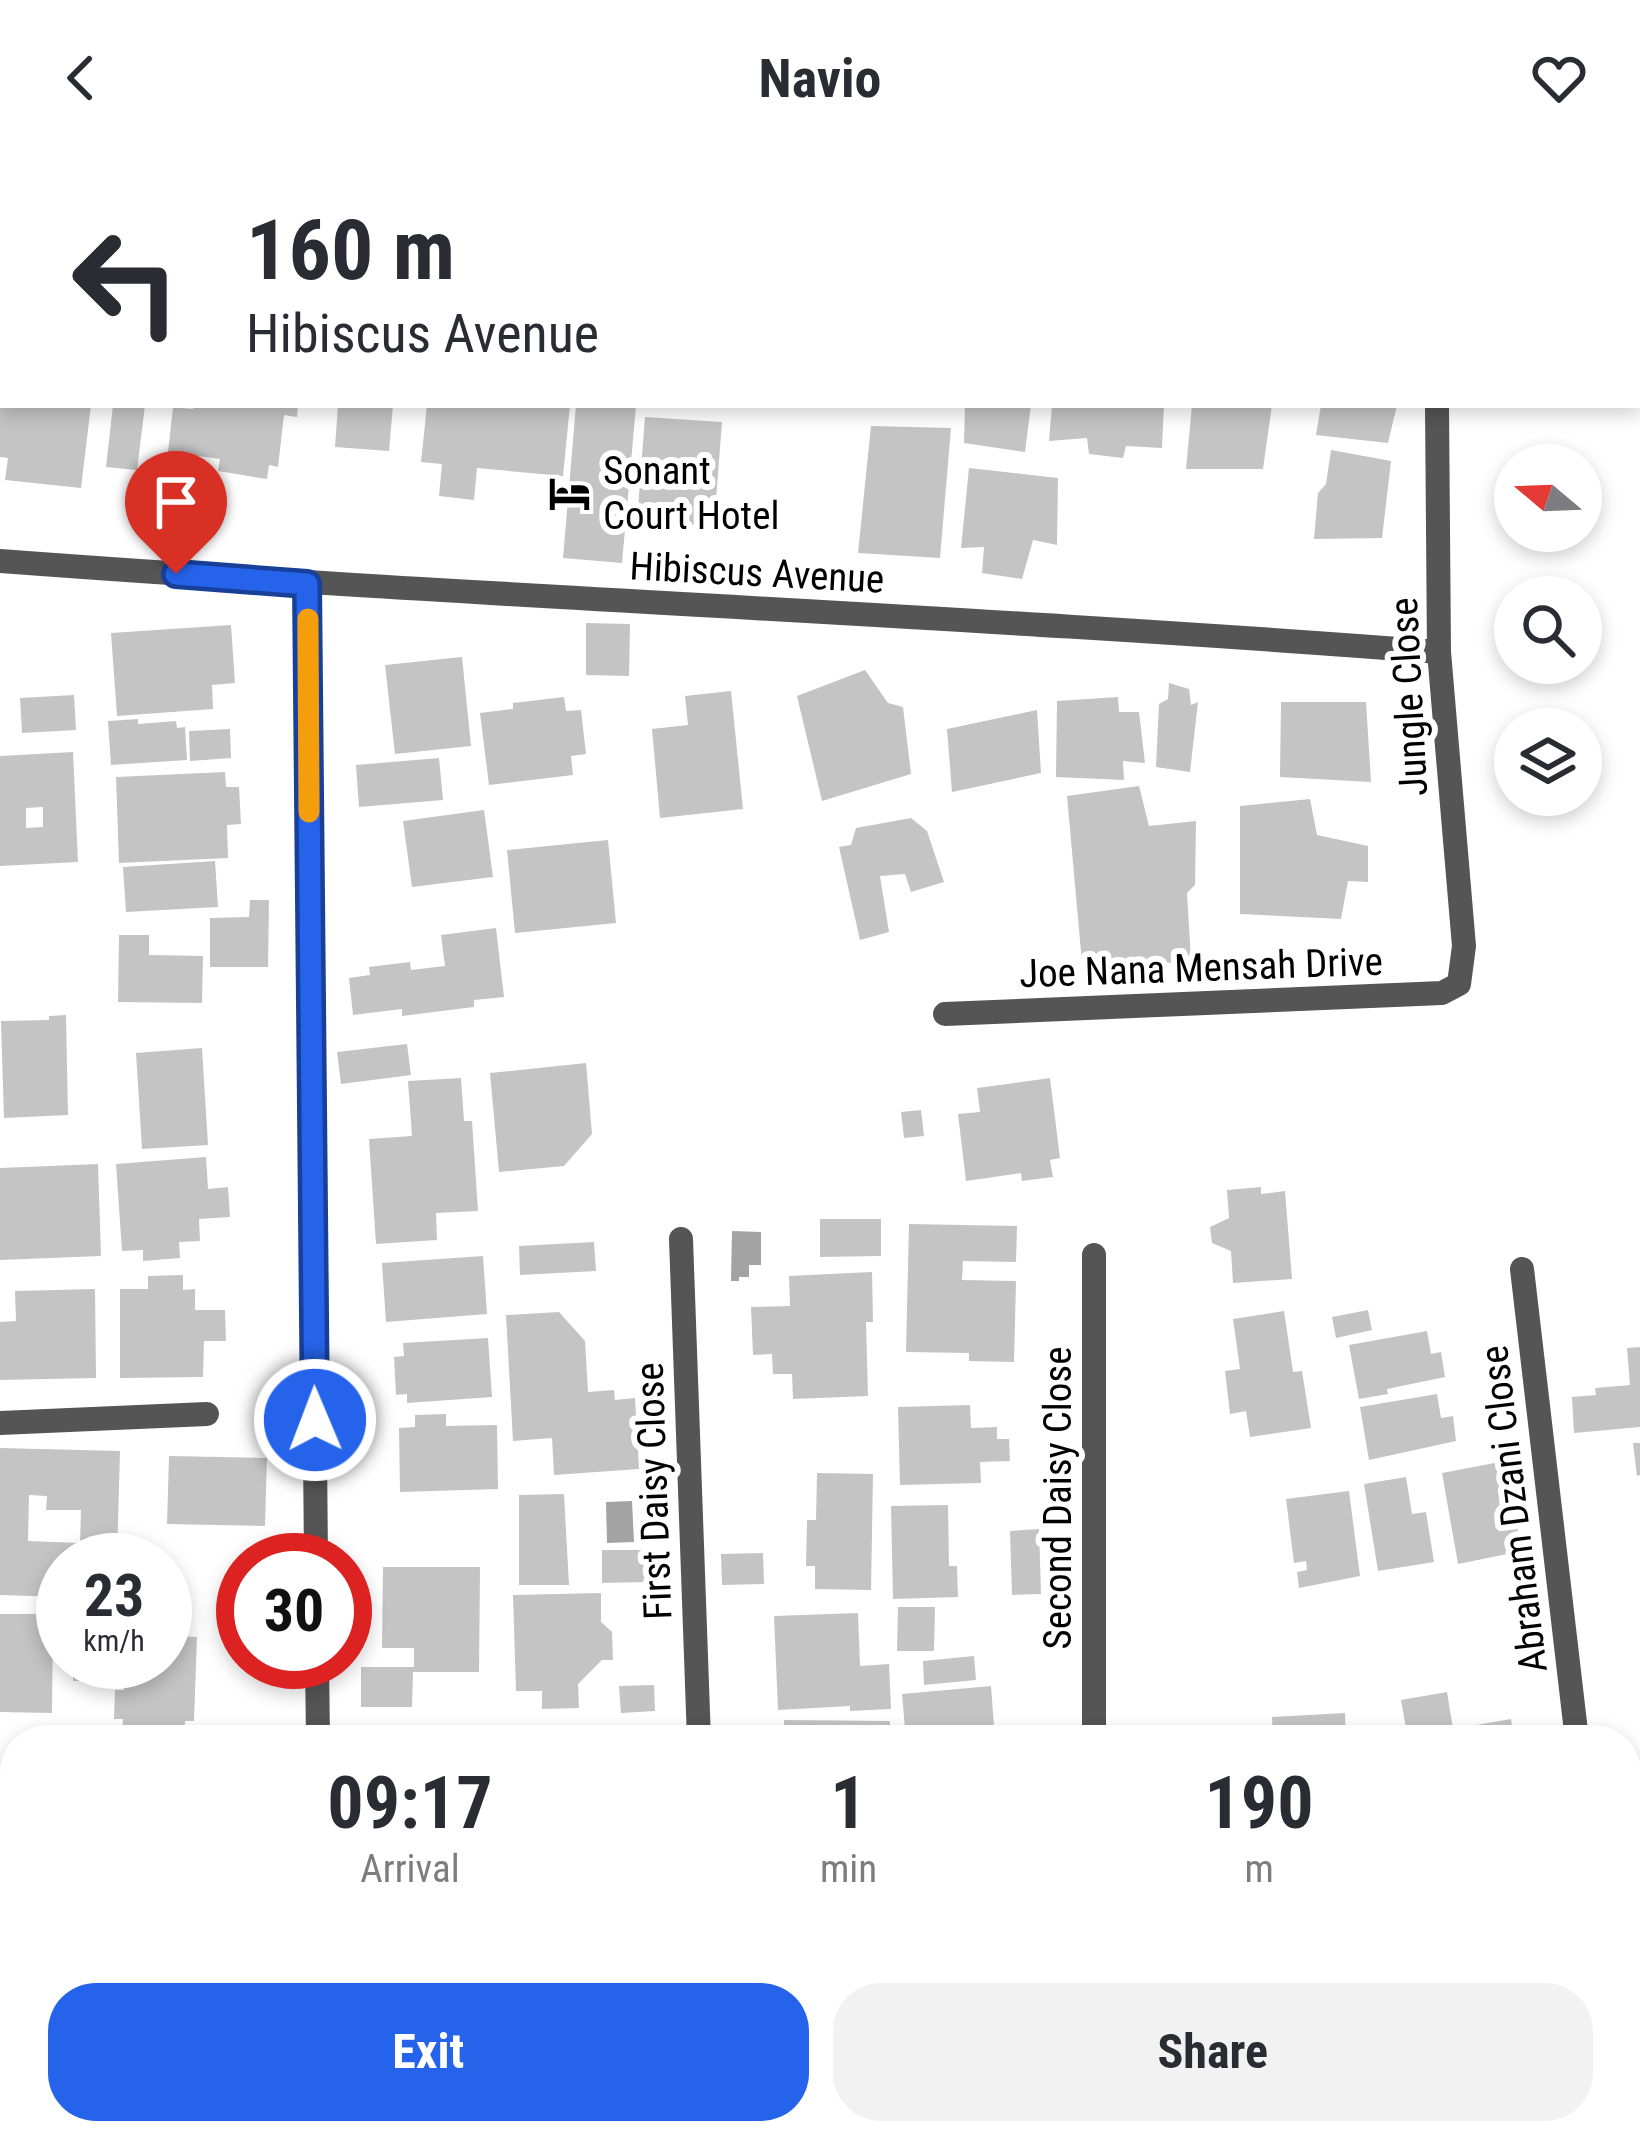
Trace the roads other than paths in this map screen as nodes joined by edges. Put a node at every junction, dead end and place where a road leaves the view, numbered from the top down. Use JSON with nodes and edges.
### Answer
{"nodes":[{"id":1,"x":1437,"y":408,"type":"edge"},
{"id":2,"x":0,"y":561,"type":"edge"},
{"id":3,"x":307,"y":584,"type":"junction"},
{"id":4,"x":1439,"y":652,"type":"junction"},
{"id":5,"x":1459,"y":984,"type":"joint"},
{"id":6,"x":945,"y":1015,"type":"dead end"},
{"id":7,"x":680,"y":1239,"type":"dead end"},
{"id":8,"x":1094,"y":1255,"type":"dead end"},
{"id":9,"x":1522,"y":1269,"type":"dead end"},
{"id":10,"x":207,"y":1414,"type":"dead end"},
{"id":11,"x":0,"y":1424,"type":"edge"},
{"id":12,"x":316,"y":1533,"type":"edge"},
{"id":13,"x":317,"y":1689,"type":"edge"},
{"id":14,"x":318,"y":1725,"type":"edge"},
{"id":15,"x":698,"y":1725,"type":"edge"},
{"id":16,"x":1094,"y":1725,"type":"edge"},
{"id":17,"x":1575,"y":1725,"type":"edge"}],
"edges":[{"from":1,"to":4,"type":"street","name":"Jungle Close"},
{"from":2,"to":3,"type":"street","name":"Hibiscus Avenue"},
{"from":3,"to":4,"type":"street","name":"Hibiscus Avenue"},
{"from":3,"to":12,"type":"street"},
{"from":4,"to":5,"type":"street","name":"Jungle Close"},
{"from":5,"to":6,"type":"street","name":"Joe Nana Mensah Drive"},
{"from":7,"to":15,"type":"street","name":"First Daisy Close"},
{"from":8,"to":16,"type":"street","name":"Second Daisy Close"},
{"from":9,"to":17,"type":"street","name":"Abraham Dzani Close"},
{"from":10,"to":11,"type":"street"},
{"from":13,"to":14,"type":"street"}]}
